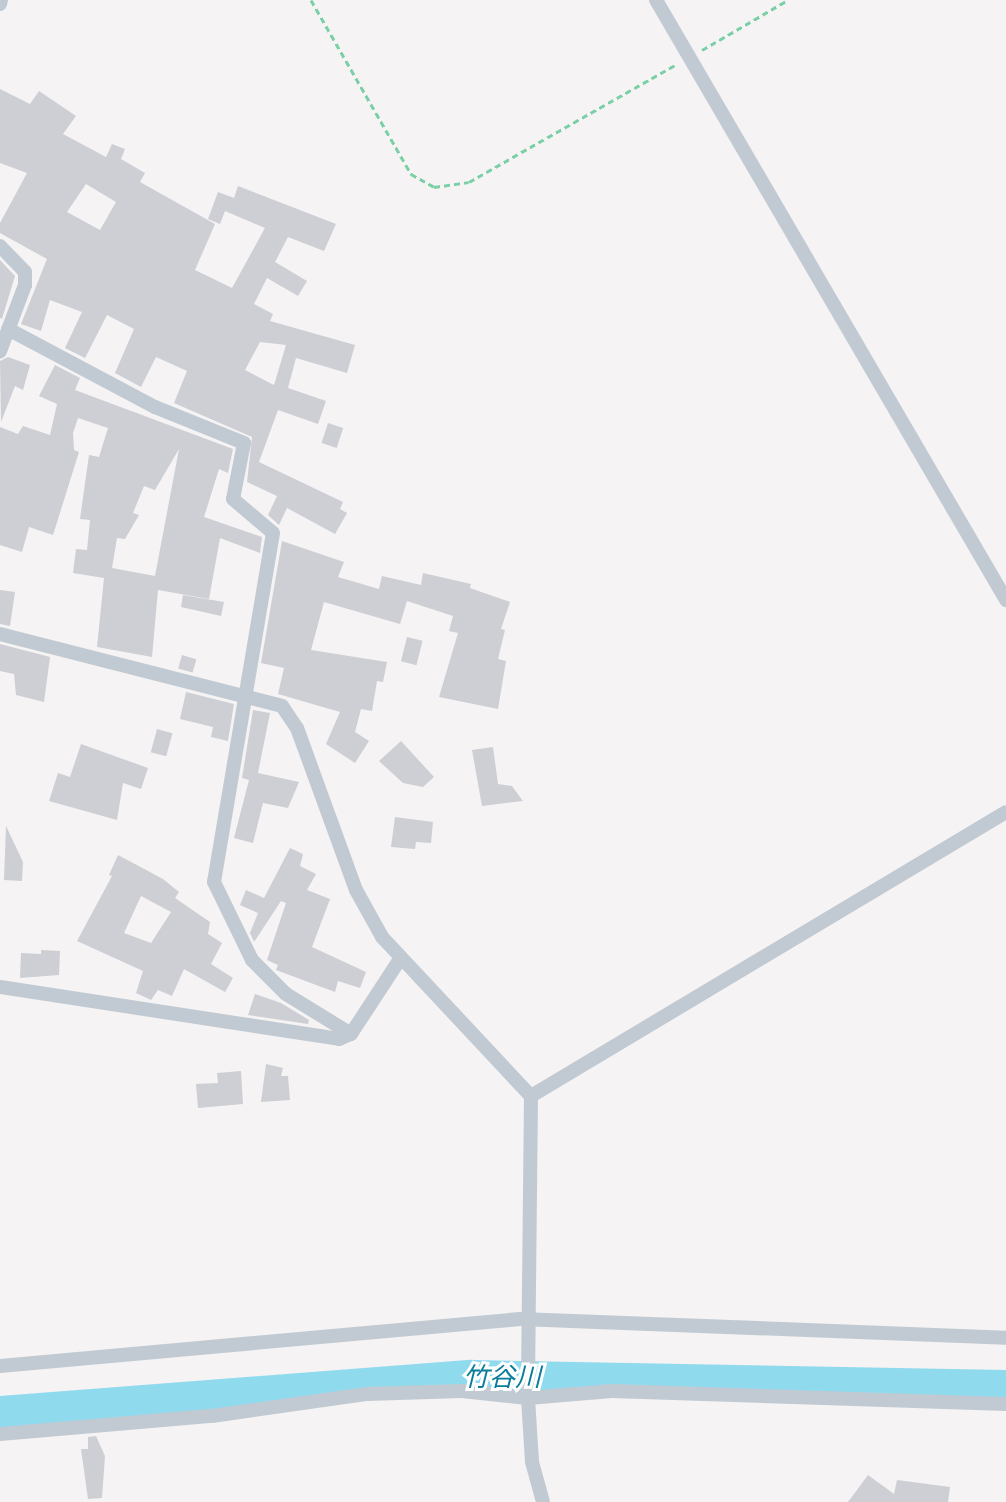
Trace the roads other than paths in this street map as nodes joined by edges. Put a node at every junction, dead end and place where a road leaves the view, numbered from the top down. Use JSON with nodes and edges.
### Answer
{"nodes":[{"id":1,"x":656,"y":0,"type":"edge"},
{"id":2,"x":0,"y":246,"type":"edge"},
{"id":3,"x":8,"y":329,"type":"junction"},
{"id":4,"x":0,"y":351,"type":"edge"},
{"id":5,"x":1006,"y":600,"type":"edge"},
{"id":6,"x":0,"y":634,"type":"edge"},
{"id":7,"x":247,"y":696,"type":"junction"},
{"id":8,"x":1006,"y":812,"type":"edge"},
{"id":9,"x":400,"y":959,"type":"junction"},
{"id":10,"x":0,"y":987,"type":"edge"},
{"id":11,"x":351,"y":1034,"type":"junction"},
{"id":12,"x":531,"y":1096,"type":"junction"},
{"id":13,"x":533,"y":1324,"type":"junction"},
{"id":14,"x":1006,"y":1338,"type":"edge"},
{"id":15,"x":0,"y":1366,"type":"edge"},
{"id":16,"x":530,"y":1393,"type":"junction"},
{"id":17,"x":1006,"y":1404,"type":"edge"},
{"id":18,"x":0,"y":1434,"type":"edge"},
{"id":19,"x":543,"y":1502,"type":"edge"}],
"edges":[{"from":1,"to":5,"type":"street"},
{"from":2,"to":3,"type":"street"},
{"from":3,"to":4,"type":"street"},
{"from":3,"to":7,"type":"street"},
{"from":6,"to":7,"type":"street"},
{"from":7,"to":9,"type":"street"},
{"from":7,"to":11,"type":"street"},
{"from":8,"to":12,"type":"street"},
{"from":9,"to":11,"type":"street"},
{"from":9,"to":12,"type":"street"},
{"from":10,"to":11,"type":"street"},
{"from":12,"to":13,"type":"street"},
{"from":13,"to":14,"type":"street"},
{"from":13,"to":15,"type":"street"},
{"from":13,"to":16,"type":"street"},
{"from":16,"to":17,"type":"street"},
{"from":16,"to":18,"type":"street"},
{"from":16,"to":19,"type":"street"}]}
